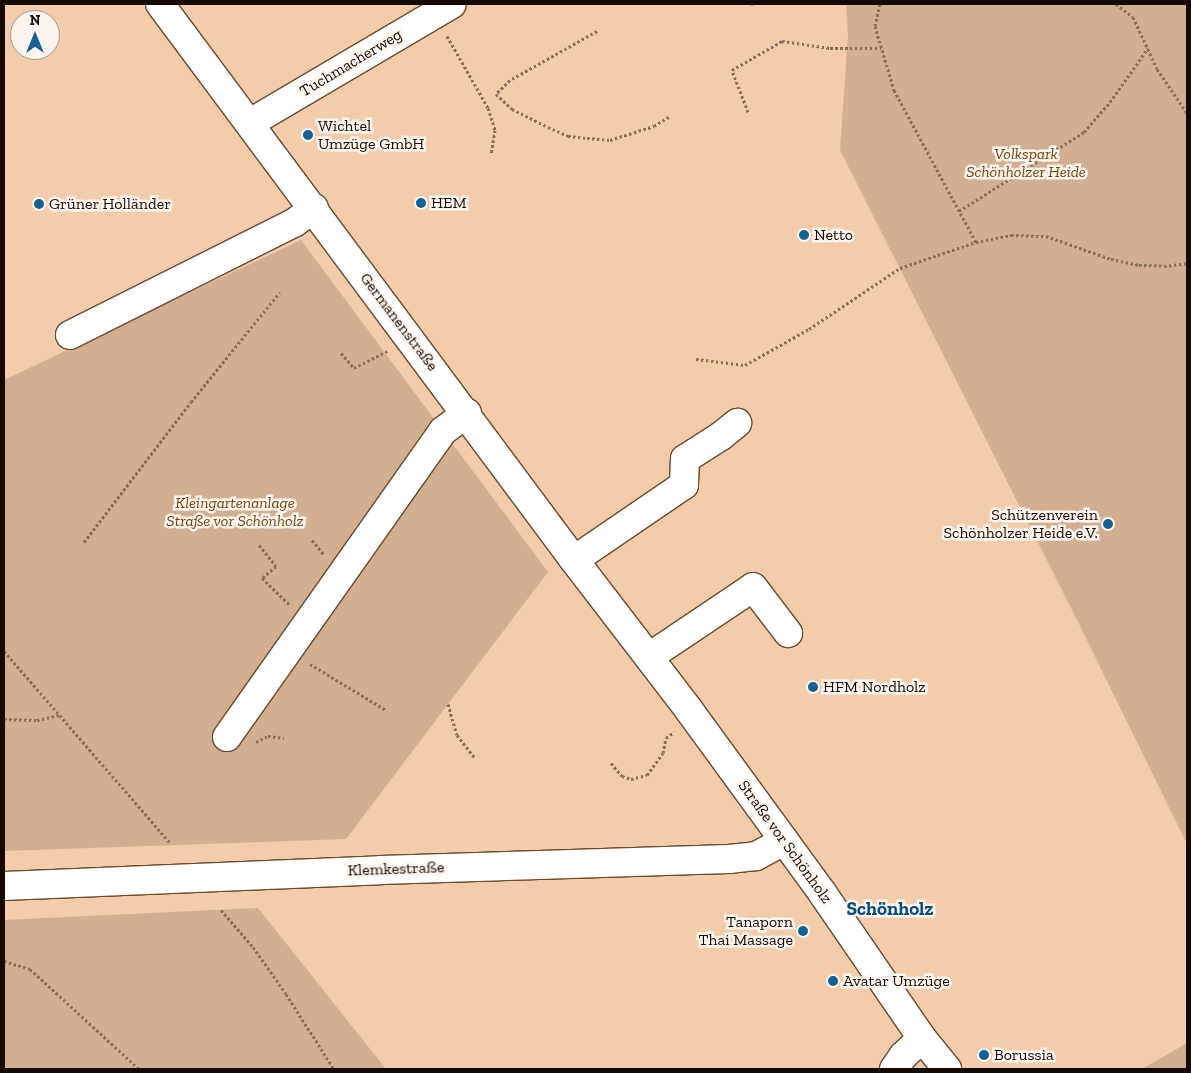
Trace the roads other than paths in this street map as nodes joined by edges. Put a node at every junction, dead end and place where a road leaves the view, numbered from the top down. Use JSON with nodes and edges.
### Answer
{"nodes":[{"id":1,"x":160,"y":4,"type":"edge"},
{"id":2,"x":444,"y":8,"type":"edge"},
{"id":3,"x":250,"y":123,"type":"junction"},
{"id":4,"x":314,"y":208,"type":"junction"},
{"id":5,"x":70,"y":335,"type":"dead end"},
{"id":6,"x":467,"y":413,"type":"junction"},
{"id":7,"x":737,"y":423,"type":"dead end"},
{"id":8,"x":574,"y":560,"type":"junction"},
{"id":9,"x":788,"y":633,"type":"dead end"},
{"id":10,"x":643,"y":649,"type":"junction"},
{"id":11,"x":227,"y":737,"type":"dead end"},
{"id":12,"x":784,"y":841,"type":"junction"},
{"id":13,"x":4,"y":886,"type":"edge"},
{"id":14,"x":922,"y":1038,"type":"junction"},
{"id":15,"x":940,"y":1066,"type":"edge"},
{"id":16,"x":894,"y":1069,"type":"edge"}],
"edges":[{"from":1,"to":3,"type":"main road","name":"Germanenstraße"},
{"from":2,"to":3,"type":"main road","name":"Tuchmacherweg"},
{"from":3,"to":4,"type":"main road","name":"Germanenstraße"},
{"from":4,"to":5,"type":"main road"},
{"from":4,"to":6,"type":"main road","name":"Germanenstraße"},
{"from":6,"to":8,"type":"main road","name":"Germanenstraße"},
{"from":6,"to":11,"type":"main road"},
{"from":7,"to":8,"type":"main road"},
{"from":8,"to":10,"type":"main road","name":"Germanenstraße"},
{"from":9,"to":10,"type":"main road"},
{"from":10,"to":12,"type":"main road","name":"Straße vor Schönholz"},
{"from":12,"to":13,"type":"main road","name":"Klemkestraße"},
{"from":12,"to":14,"type":"main road","name":"Straße vor Schönholz"},
{"from":14,"to":15,"type":"main road","name":"Straße vor Schönholz"},
{"from":14,"to":16,"type":"main road"}]}
